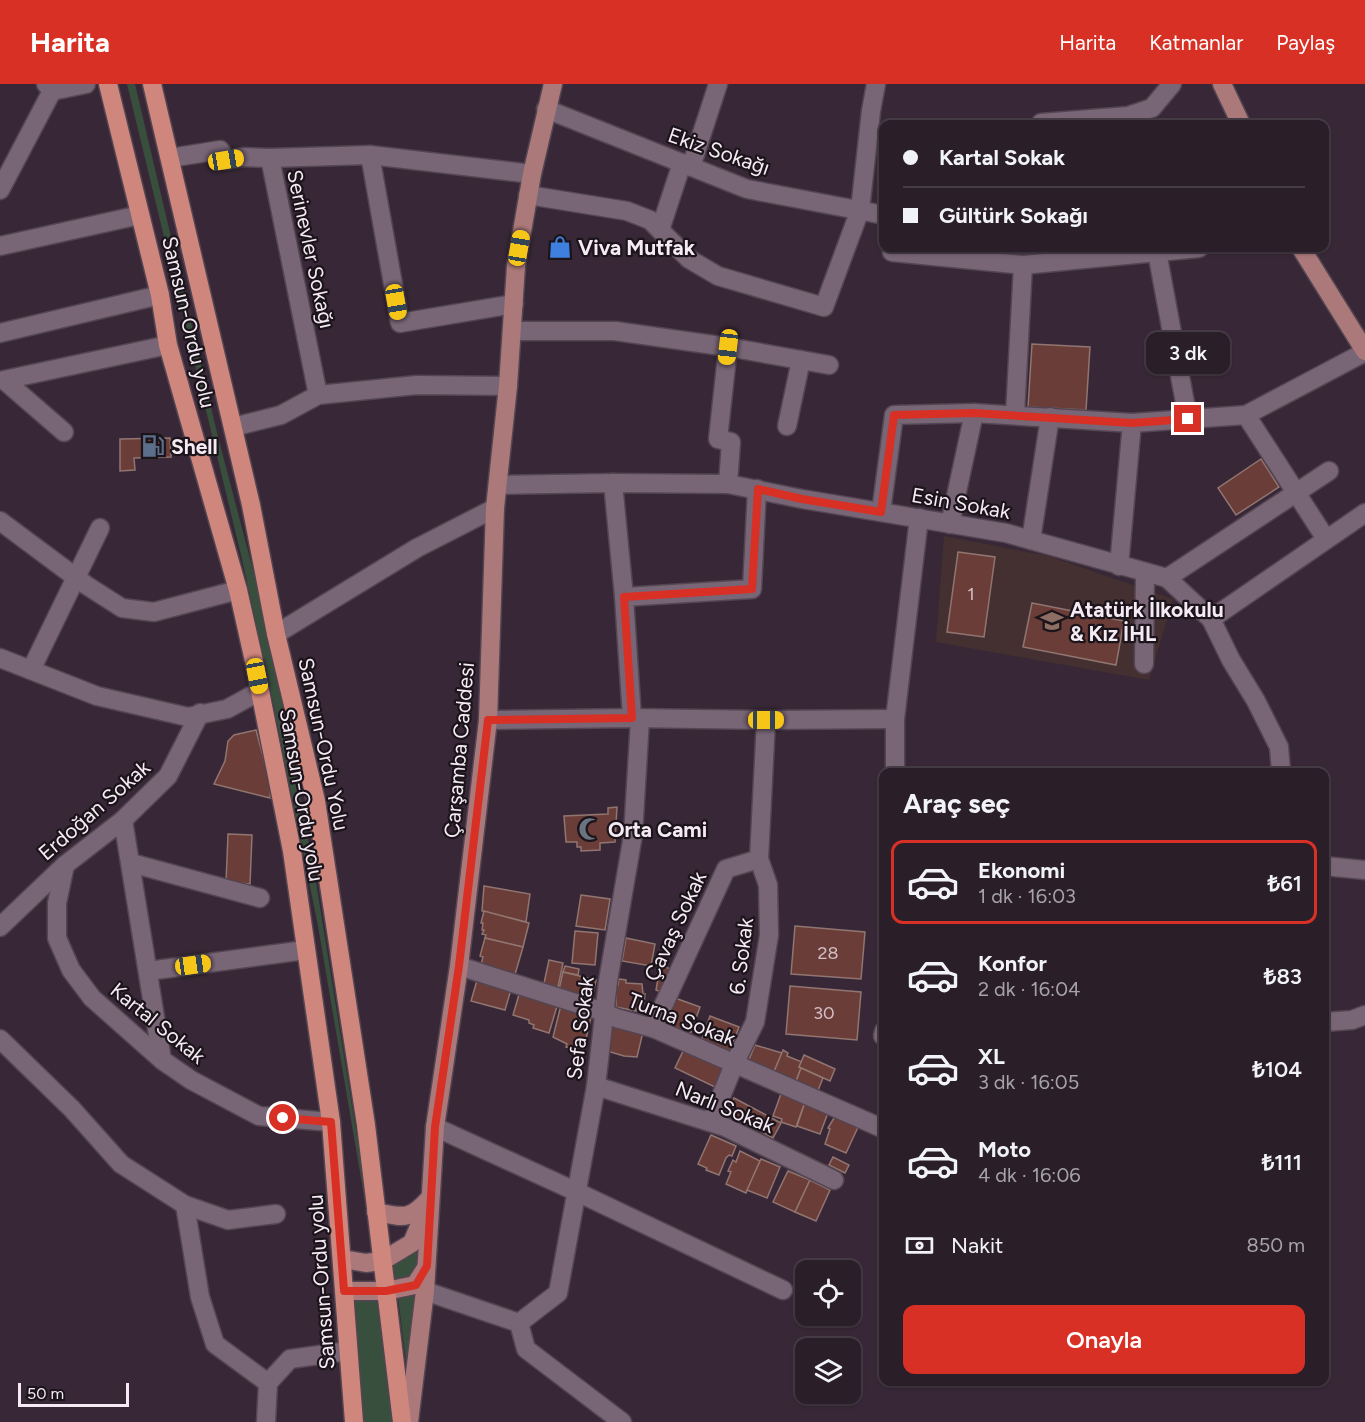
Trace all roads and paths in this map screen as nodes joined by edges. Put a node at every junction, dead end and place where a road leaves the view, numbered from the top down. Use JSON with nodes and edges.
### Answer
{"nodes":[{"id":1,"x":86,"y":84,"type":"edge"},
{"id":2,"x":108,"y":84,"type":"edge"},
{"id":3,"x":152,"y":84,"type":"edge"},
{"id":4,"x":553,"y":84,"type":"edge"},
{"id":5,"x":718,"y":84,"type":"edge"},
{"id":6,"x":876,"y":84,"type":"edge"},
{"id":7,"x":1172,"y":84,"type":"edge"},
{"id":8,"x":1226,"y":86,"type":"edge"},
{"id":9,"x":49,"y":88,"type":"edge"},
{"id":10,"x":546,"y":109,"type":"junction"},
{"id":11,"x":1078,"y":120,"type":"edge"},
{"id":12,"x":1239,"y":120,"type":"edge"},
{"id":13,"x":370,"y":155,"type":"junction"},
{"id":14,"x":170,"y":159,"type":"junction"},
{"id":15,"x":270,"y":159,"type":"junction"},
{"id":16,"x":686,"y":165,"type":"junction"},
{"id":17,"x":532,"y":174,"type":"junction"},
{"id":18,"x":0,"y":190,"type":"edge"},
{"id":19,"x":528,"y":195,"type":"junction"},
{"id":20,"x":860,"y":210,"type":"junction"},
{"id":21,"x":879,"y":214,"type":"edge"},
{"id":22,"x":140,"y":215,"type":"junction"},
{"id":23,"x":660,"y":230,"type":"junction"},
{"id":24,"x":0,"y":246,"type":"edge"},
{"id":25,"x":892,"y":252,"type":"edge"},
{"id":26,"x":1157,"y":252,"type":"joint"},
{"id":27,"x":1303,"y":252,"type":"edge"},
{"id":28,"x":1023,"y":265,"type":"junction"},
{"id":29,"x":160,"y":295,"type":"junction"},
{"id":30,"x":514,"y":304,"type":"junction"},
{"id":31,"x":513,"y":331,"type":"junction"},
{"id":32,"x":0,"y":333,"type":"edge"},
{"id":33,"x":168,"y":345,"type":"junction"},
{"id":34,"x":728,"y":347,"type":"junction"},
{"id":35,"x":1365,"y":352,"type":"edge"},
{"id":36,"x":801,"y":360,"type":"junction"},
{"id":37,"x":829,"y":365,"type":"dead end"},
{"id":38,"x":2,"y":379,"type":"edge"},
{"id":39,"x":508,"y":386,"type":"junction"},
{"id":40,"x":318,"y":395,"type":"junction"},
{"id":41,"x":974,"y":413,"type":"junction"},
{"id":42,"x":1015,"y":415,"type":"junction"},
{"id":43,"x":1246,"y":415,"type":"junction"},
{"id":44,"x":1050,"y":417,"type":"junction"},
{"id":45,"x":1188,"y":419,"type":"junction"},
{"id":46,"x":1132,"y":423,"type":"junction"},
{"id":47,"x":787,"y":426,"type":"dead end"},
{"id":48,"x":233,"y":427,"type":"junction"},
{"id":49,"x":64,"y":432,"type":"dead end"},
{"id":50,"x":1329,"y":471,"type":"dead end"},
{"id":51,"x":613,"y":483,"type":"junction"},
{"id":52,"x":728,"y":484,"type":"junction"},
{"id":53,"x":498,"y":485,"type":"junction"},
{"id":54,"x":758,"y":489,"type":"junction"},
{"id":55,"x":1295,"y":494,"type":"junction"},
{"id":56,"x":495,"y":508,"type":"junction"},
{"id":57,"x":881,"y":512,"type":"junction"},
{"id":58,"x":1365,"y":513,"type":"edge"},
{"id":59,"x":919,"y":518,"type":"junction"},
{"id":60,"x":0,"y":521,"type":"edge"},
{"id":61,"x":950,"y":524,"type":"junction"},
{"id":62,"x":99,"y":528,"type":"dead end"},
{"id":63,"x":1326,"y":539,"type":"junction"},
{"id":64,"x":1031,"y":540,"type":"junction"},
{"id":65,"x":1119,"y":566,"type":"junction"},
{"id":66,"x":1145,"y":572,"type":"junction"},
{"id":67,"x":76,"y":577,"type":"junction"},
{"id":68,"x":1167,"y":578,"type":"junction"},
{"id":69,"x":238,"y":590,"type":"junction"},
{"id":70,"x":624,"y":597,"type":"junction"},
{"id":71,"x":1210,"y":619,"type":"junction"},
{"id":72,"x":276,"y":634,"type":"junction"},
{"id":73,"x":0,"y":658,"type":"edge"},
{"id":74,"x":1143,"y":664,"type":"dead end"},
{"id":75,"x":31,"y":670,"type":"junction"},
{"id":76,"x":260,"y":691,"type":"junction"},
{"id":77,"x":200,"y":713,"type":"junction"},
{"id":78,"x":636,"y":718,"type":"junction"},
{"id":79,"x":895,"y":719,"type":"junction"},
{"id":80,"x":488,"y":720,"type":"junction"},
{"id":81,"x":766,"y":720,"type":"junction"},
{"id":82,"x":895,"y":768,"type":"edge"},
{"id":83,"x":1281,"y":768,"type":"edge"},
{"id":84,"x":123,"y":820,"type":"junction"},
{"id":85,"x":759,"y":859,"type":"junction"},
{"id":86,"x":131,"y":863,"type":"junction"},
{"id":87,"x":65,"y":865,"type":"junction"},
{"id":88,"x":1329,"y":866,"type":"edge"},
{"id":89,"x":1365,"y":870,"type":"edge"},
{"id":90,"x":260,"y":898,"type":"dead end"},
{"id":91,"x":0,"y":927,"type":"edge"},
{"id":92,"x":305,"y":950,"type":"junction"},
{"id":93,"x":459,"y":966,"type":"junction"},
{"id":94,"x":148,"y":971,"type":"junction"},
{"id":95,"x":604,"y":1012,"type":"junction"},
{"id":96,"x":1365,"y":1015,"type":"edge"},
{"id":97,"x":1329,"y":1022,"type":"edge"},
{"id":98,"x":653,"y":1028,"type":"junction"},
{"id":99,"x":0,"y":1039,"type":"edge"},
{"id":100,"x":162,"y":1060,"type":"junction"},
{"id":101,"x":735,"y":1062,"type":"junction"},
{"id":102,"x":596,"y":1086,"type":"junction"},
{"id":103,"x":331,"y":1122,"type":"junction"},
{"id":104,"x":711,"y":1122,"type":"junction"},
{"id":105,"x":435,"y":1127,"type":"junction"},
{"id":106,"x":879,"y":1127,"type":"edge"},
{"id":107,"x":834,"y":1180,"type":"dead end"},
{"id":108,"x":577,"y":1192,"type":"junction"},
{"id":109,"x":432,"y":1196,"type":"junction"},
{"id":110,"x":185,"y":1205,"type":"junction"},
{"id":111,"x":376,"y":1212,"type":"junction"},
{"id":112,"x":276,"y":1214,"type":"dead end"},
{"id":113,"x":343,"y":1259,"type":"junction"},
{"id":114,"x":382,"y":1261,"type":"junction"},
{"id":115,"x":427,"y":1266,"type":"junction"},
{"id":116,"x":783,"y":1290,"type":"dead end"},
{"id":117,"x":344,"y":1291,"type":"junction"},
{"id":118,"x":386,"y":1291,"type":"junction"},
{"id":119,"x":425,"y":1292,"type":"junction"},
{"id":120,"x":519,"y":1323,"type":"junction"},
{"id":121,"x":348,"y":1351,"type":"junction"},
{"id":122,"x":268,"y":1383,"type":"junction"},
{"id":123,"x":266,"y":1422,"type":"edge"},
{"id":124,"x":354,"y":1422,"type":"edge"},
{"id":125,"x":402,"y":1422,"type":"edge"},
{"id":126,"x":409,"y":1422,"type":"edge"},
{"id":127,"x":622,"y":1422,"type":"edge"}],
"edges":[{"from":1,"to":9,"type":"street"},
{"from":2,"to":22,"type":"highway","name":"Samsun-Ordu yolu"},
{"from":3,"to":14,"type":"highway","name":"Samsun-Ordu Yolu"},
{"from":4,"to":10,"type":"main road","name":"Çarşamba Caddesi"},
{"from":5,"to":16,"type":"street"},
{"from":6,"to":20,"type":"street"},
{"from":7,"to":11,"type":"street"},
{"from":8,"to":12,"type":"main road"},
{"from":9,"to":18,"type":"street"},
{"from":10,"to":16,"type":"street","name":"Ekiz Sokağı"},
{"from":10,"to":17,"type":"main road","name":"Çarşamba Caddesi"},
{"from":13,"to":15,"type":"street","name":"Serinevler Sokağı"},
{"from":13,"to":17,"type":"street","name":"Serinevler Sokağı"},
{"from":13,"to":30,"type":"street"},
{"from":14,"to":15,"type":"street"},
{"from":14,"to":48,"type":"highway","name":"Samsun-Ordu Yolu"},
{"from":15,"to":40,"type":"street","name":"Serinevler Sokağı"},
{"from":16,"to":20,"type":"street","name":"Ekiz Sokağı"},
{"from":16,"to":23,"type":"street"},
{"from":17,"to":19,"type":"main road","name":"Çarşamba Caddesi"},
{"from":19,"to":23,"type":"street"},
{"from":19,"to":30,"type":"main road","name":"Çarşamba Caddesi"},
{"from":20,"to":21,"type":"street","name":"Ekiz Sokağı"},
{"from":20,"to":23,"type":"street"},
{"from":22,"to":24,"type":"street"},
{"from":22,"to":29,"type":"highway","name":"Samsun-Ordu yolu"},
{"from":25,"to":28,"type":"street"},
{"from":26,"to":28,"type":"street"},
{"from":26,"to":45,"type":"street"},
{"from":27,"to":35,"type":"main road"},
{"from":28,"to":42,"type":"street"},
{"from":29,"to":32,"type":"street"},
{"from":29,"to":33,"type":"highway","name":"Samsun-Ordu yolu"},
{"from":30,"to":31,"type":"main road","name":"Çarşamba Caddesi"},
{"from":31,"to":34,"type":"street"},
{"from":31,"to":39,"type":"main road","name":"Çarşamba Caddesi"},
{"from":33,"to":38,"type":"street"},
{"from":33,"to":69,"type":"highway","name":"Samsun-Ordu yolu"},
{"from":34,"to":36,"type":"street"},
{"from":34,"to":52,"type":"street"},
{"from":35,"to":43,"type":"street"},
{"from":36,"to":37,"type":"street"},
{"from":36,"to":47,"type":"street"},
{"from":38,"to":49,"type":"street"},
{"from":39,"to":40,"type":"street"},
{"from":39,"to":53,"type":"main road","name":"Çarşamba Caddesi"},
{"from":40,"to":48,"type":"street"},
{"from":41,"to":42,"type":"street"},
{"from":41,"to":57,"type":"street"},
{"from":41,"to":61,"type":"street"},
{"from":42,"to":44,"type":"street"},
{"from":43,"to":45,"type":"street"},
{"from":43,"to":55,"type":"street"},
{"from":44,"to":46,"type":"street"},
{"from":44,"to":64,"type":"street"},
{"from":45,"to":46,"type":"street"},
{"from":46,"to":65,"type":"street"},
{"from":48,"to":72,"type":"highway","name":"Samsun-Ordu Yolu"},
{"from":50,"to":55,"type":"street"},
{"from":51,"to":52,"type":"street","name":"Esin Sokak"},
{"from":51,"to":53,"type":"street","name":"Esin Sokak"},
{"from":51,"to":70,"type":"street","name":"Sefa Sokak"},
{"from":52,"to":54,"type":"street","name":"Esin Sokak"},
{"from":53,"to":56,"type":"main road","name":"Çarşamba Caddesi"},
{"from":54,"to":57,"type":"street","name":"Esin Sokak"},
{"from":54,"to":70,"type":"street"},
{"from":55,"to":63,"type":"street"},
{"from":55,"to":68,"type":"street"},
{"from":56,"to":72,"type":"street"},
{"from":56,"to":80,"type":"main road","name":"Çarşamba Caddesi"},
{"from":57,"to":59,"type":"street","name":"Esin Sokak"},
{"from":58,"to":63,"type":"street"},
{"from":59,"to":61,"type":"street","name":"Esin Sokak"},
{"from":59,"to":79,"type":"street"},
{"from":60,"to":67,"type":"street"},
{"from":61,"to":64,"type":"street","name":"Esin Sokak"},
{"from":62,"to":67,"type":"street"},
{"from":63,"to":71,"type":"street"},
{"from":64,"to":65,"type":"street","name":"Esin Sokak"},
{"from":65,"to":66,"type":"street","name":"Esin Sokak"},
{"from":66,"to":68,"type":"street","name":"Esin Sokak"},
{"from":66,"to":74,"type":"street"},
{"from":67,"to":69,"type":"street"},
{"from":67,"to":75,"type":"street"},
{"from":68,"to":71,"type":"street","name":"Esin Sokak"},
{"from":69,"to":76,"type":"highway","name":"Samsun-Ordu yolu"},
{"from":70,"to":78,"type":"street","name":"Sefa Sokak"},
{"from":71,"to":83,"type":"street","name":"Esin Sokak"},
{"from":72,"to":111,"type":"highway","name":"Samsun-Ordu Yolu"},
{"from":73,"to":75,"type":"street"},
{"from":75,"to":77,"type":"street"},
{"from":76,"to":77,"type":"street"},
{"from":76,"to":92,"type":"highway","name":"Samsun-Ordu yolu"},
{"from":77,"to":84,"type":"street","name":"Erdoğan Sokak"},
{"from":78,"to":80,"type":"street"},
{"from":78,"to":81,"type":"street"},
{"from":78,"to":95,"type":"street","name":"Sefa Sokak"},
{"from":79,"to":81,"type":"street"},
{"from":79,"to":82,"type":"street"},
{"from":80,"to":93,"type":"main road","name":"Çarşamba Caddesi"},
{"from":81,"to":85,"type":"street"},
{"from":84,"to":86,"type":"street"},
{"from":84,"to":87,"type":"street","name":"Erdoğan Sokak"},
{"from":85,"to":98,"type":"street","name":"Çavaş Sokak"},
{"from":85,"to":101,"type":"street","name":"6. Sokak"},
{"from":86,"to":90,"type":"street"},
{"from":86,"to":94,"type":"street"},
{"from":87,"to":91,"type":"street","name":"Erdoğan Sokak"},
{"from":87,"to":100,"type":"street","name":"Kartal Sokak"},
{"from":88,"to":89,"type":"street"},
{"from":92,"to":94,"type":"street"},
{"from":92,"to":103,"type":"highway","name":"Samsun-Ordu yolu"},
{"from":93,"to":95,"type":"street","name":"Turna Sokak"},
{"from":93,"to":105,"type":"main road","name":"Çarşamba Caddesi"},
{"from":94,"to":100,"type":"street"},
{"from":95,"to":98,"type":"street","name":"Turna Sokak"},
{"from":95,"to":102,"type":"street","name":"Sefa Sokak"},
{"from":96,"to":97,"type":"street"},
{"from":98,"to":101,"type":"street","name":"Turna Sokak"},
{"from":99,"to":110,"type":"street"},
{"from":100,"to":103,"type":"street","name":"Kartal Sokak"},
{"from":101,"to":104,"type":"street","name":"6. Sokak"},
{"from":101,"to":106,"type":"street","name":"Turna Sokak"},
{"from":102,"to":104,"type":"street","name":"Narlı Sokak"},
{"from":102,"to":108,"type":"street","name":"Sefa Sokak"},
{"from":103,"to":113,"type":"highway","name":"Samsun-Ordu yolu"},
{"from":104,"to":107,"type":"street","name":"Narlı Sokak"},
{"from":105,"to":108,"type":"street"},
{"from":105,"to":109,"type":"main road","name":"Çarşamba Caddesi"},
{"from":108,"to":116,"type":"street"},
{"from":108,"to":120,"type":"street","name":"Sefa Sokak"},
{"from":109,"to":111,"type":"main road"},
{"from":109,"to":114,"type":"main road"},
{"from":109,"to":115,"type":"main road","name":"Çarşamba Caddesi"},
{"from":110,"to":112,"type":"street"},
{"from":110,"to":122,"type":"street"},
{"from":111,"to":114,"type":"highway","name":"Samsun-Ordu Yolu"},
{"from":113,"to":114,"type":"main road"},
{"from":113,"to":117,"type":"highway","name":"Samsun-Ordu yolu"},
{"from":114,"to":118,"type":"highway","name":"Samsun-Ordu Yolu"},
{"from":115,"to":118,"type":"main road"},
{"from":115,"to":119,"type":"main road","name":"Çarşamba Caddesi"},
{"from":117,"to":118,"type":"main road"},
{"from":117,"to":121,"type":"highway","name":"Samsun-Ordu yolu"},
{"from":118,"to":125,"type":"highway","name":"Samsun-Ordu Yolu"},
{"from":119,"to":120,"type":"street"},
{"from":119,"to":126,"type":"main road","name":"Çarşamba Caddesi"},
{"from":120,"to":127,"type":"street"},
{"from":121,"to":122,"type":"street"},
{"from":121,"to":124,"type":"highway","name":"Samsun-Ordu yolu"},
{"from":122,"to":123,"type":"street"}]}
